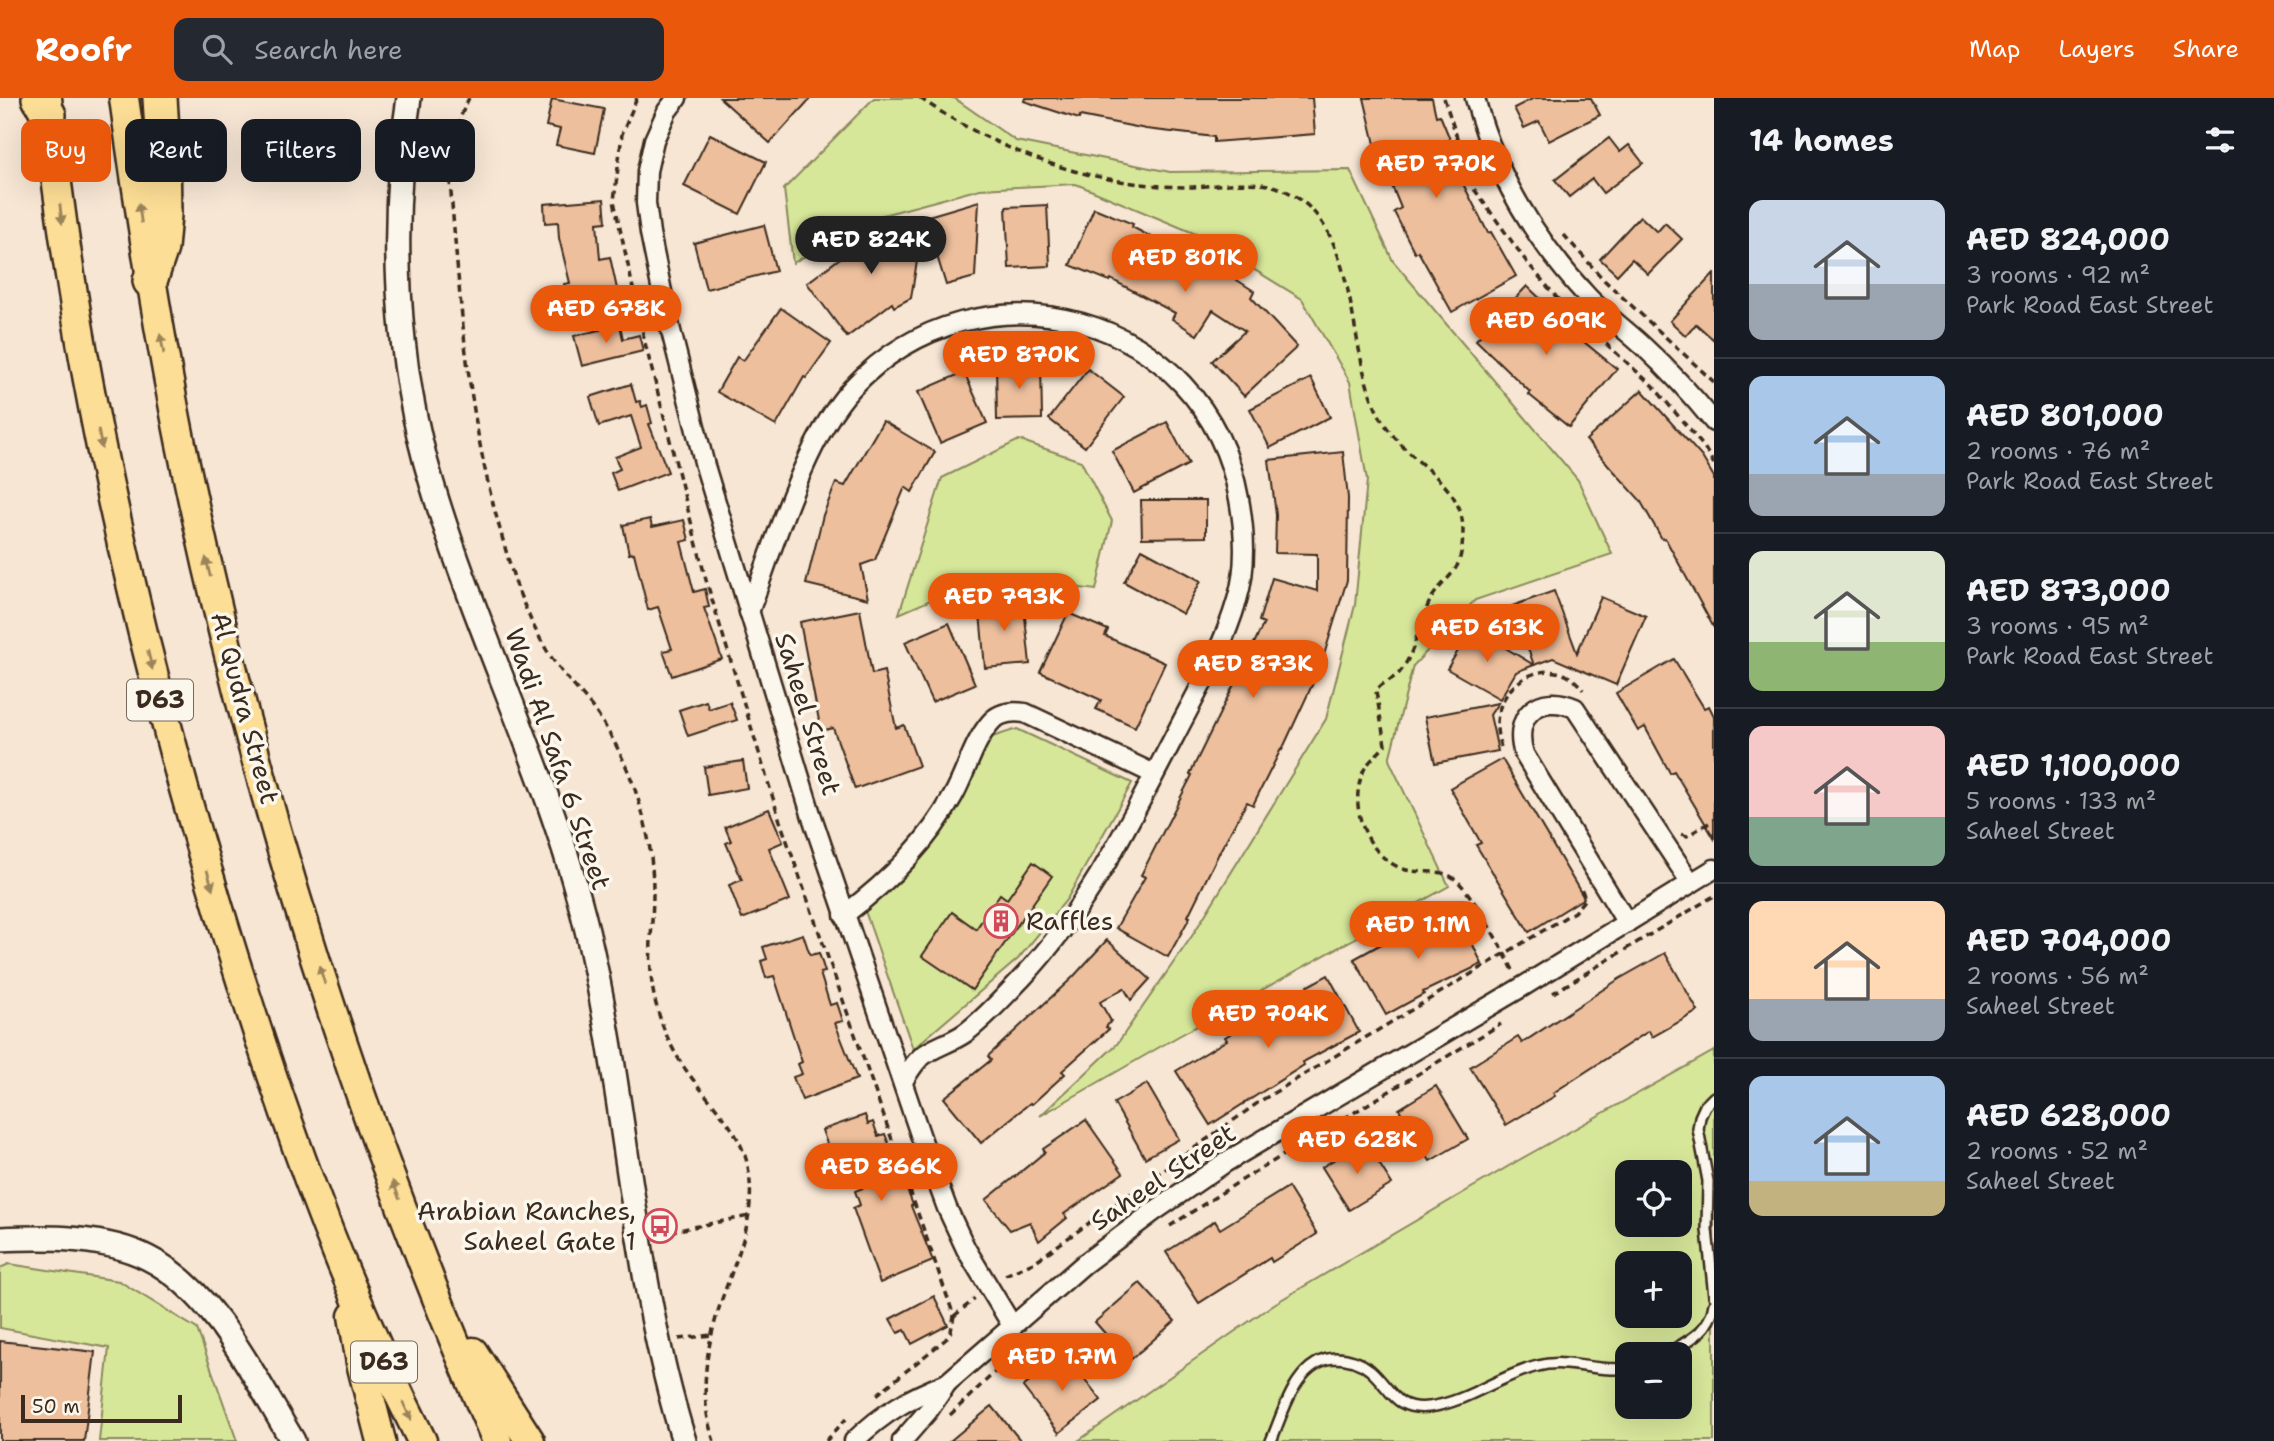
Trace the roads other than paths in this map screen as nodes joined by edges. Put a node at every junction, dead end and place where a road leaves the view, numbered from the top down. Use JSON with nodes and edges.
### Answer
{"nodes":[{"id":1,"x":124,"y":98,"type":"edge"},
{"id":2,"x":160,"y":98,"type":"edge"},
{"id":3,"x":409,"y":98,"type":"edge"},
{"id":4,"x":677,"y":98,"type":"edge"},
{"id":5,"x":1475,"y":98,"type":"edge"},
{"id":6,"x":45,"y":104,"type":"edge"},
{"id":7,"x":150,"y":281,"type":"junction"},
{"id":8,"x":1714,"y":422,"type":"edge"},
{"id":9,"x":749,"y":612,"type":"junction"},
{"id":10,"x":1154,"y":774,"type":"junction"},
{"id":11,"x":1714,"y":869,"type":"edge"},
{"id":12,"x":1691,"y":883,"type":"junction"},
{"id":13,"x":845,"y":915,"type":"junction"},
{"id":14,"x":1627,"y":923,"type":"junction"},
{"id":15,"x":903,"y":1081,"type":"junction"},
{"id":16,"x":1714,"y":1097,"type":"edge"},
{"id":17,"x":0,"y":1227,"type":"edge"},
{"id":18,"x":0,"y":1238,"type":"edge"},
{"id":19,"x":27,"y":1238,"type":"junction"},
{"id":20,"x":349,"y":1282,"type":"junction"},
{"id":21,"x":1714,"y":1296,"type":"edge"},
{"id":22,"x":439,"y":1299,"type":"junction"},
{"id":23,"x":1714,"y":1304,"type":"edge"},
{"id":24,"x":1013,"y":1327,"type":"junction"},
{"id":25,"x":1685,"y":1342,"type":"edge"},
{"id":26,"x":1615,"y":1369,"type":"edge"},
{"id":27,"x":947,"y":1383,"type":"junction"},
{"id":28,"x":914,"y":1396,"type":"junction"},
{"id":29,"x":928,"y":1411,"type":"junction"},
{"id":30,"x":293,"y":1441,"type":"edge"},
{"id":31,"x":381,"y":1441,"type":"edge"},
{"id":32,"x":422,"y":1441,"type":"edge"},
{"id":33,"x":496,"y":1441,"type":"edge"},
{"id":34,"x":530,"y":1441,"type":"edge"},
{"id":35,"x":684,"y":1441,"type":"edge"},
{"id":36,"x":853,"y":1441,"type":"edge"},
{"id":37,"x":902,"y":1441,"type":"edge"},
{"id":38,"x":1270,"y":1441,"type":"edge"}],
"edges":[{"from":7,"to":1,"type":"main road","name":"Al Qudra Street","number":"D63","one_way":true},
{"from":2,"to":7,"type":"highway"},
{"from":3,"to":35,"type":"street","name":"Wadi Al Safa 6 Street"},
{"from":4,"to":9,"type":"street","name":"Saheel Street"},
{"from":5,"to":8,"type":"street"},
{"from":6,"to":20,"type":"main road","number":"D63","one_way":true},
{"from":22,"to":7,"type":"main road","name":"Al Qudra Street","number":"D63","one_way":true},
{"from":9,"to":10,"type":"street"},
{"from":9,"to":13,"type":"street","name":"Saheel Street"},
{"from":10,"to":13,"type":"street"},
{"from":10,"to":15,"type":"street"},
{"from":11,"to":12,"type":"street","name":"Saheel Street"},
{"from":12,"to":14,"type":"street","name":"Saheel Street"},
{"from":12,"to":14,"type":"street"},
{"from":13,"to":15,"type":"street","name":"Saheel Street"},
{"from":14,"to":24,"type":"street","name":"Saheel Street"},
{"from":15,"to":24,"type":"street","name":"Saheel Street"},
{"from":16,"to":21,"type":"lane"},
{"from":17,"to":19,"type":"street"},
{"from":18,"to":19,"type":"street"},
{"from":19,"to":30,"type":"street"},
{"from":20,"to":31,"type":"main road","number":"D63"},
{"from":20,"to":32,"type":"main road","number":"D63","one_way":true},
{"from":22,"to":33,"type":"main road","name":"Al Qudra Street","number":"D63"},
{"from":22,"to":34,"type":"main road","name":"Al Qudra Street","number":"D63"},
{"from":23,"to":25,"type":"lane"},
{"from":24,"to":27,"type":"street","name":"Saheel Street"},
{"from":26,"to":38,"type":"lane"},
{"from":27,"to":28,"type":"street"},
{"from":27,"to":29,"type":"street"},
{"from":28,"to":29,"type":"street"},
{"from":28,"to":36,"type":"street"},
{"from":29,"to":37,"type":"street"}]}
